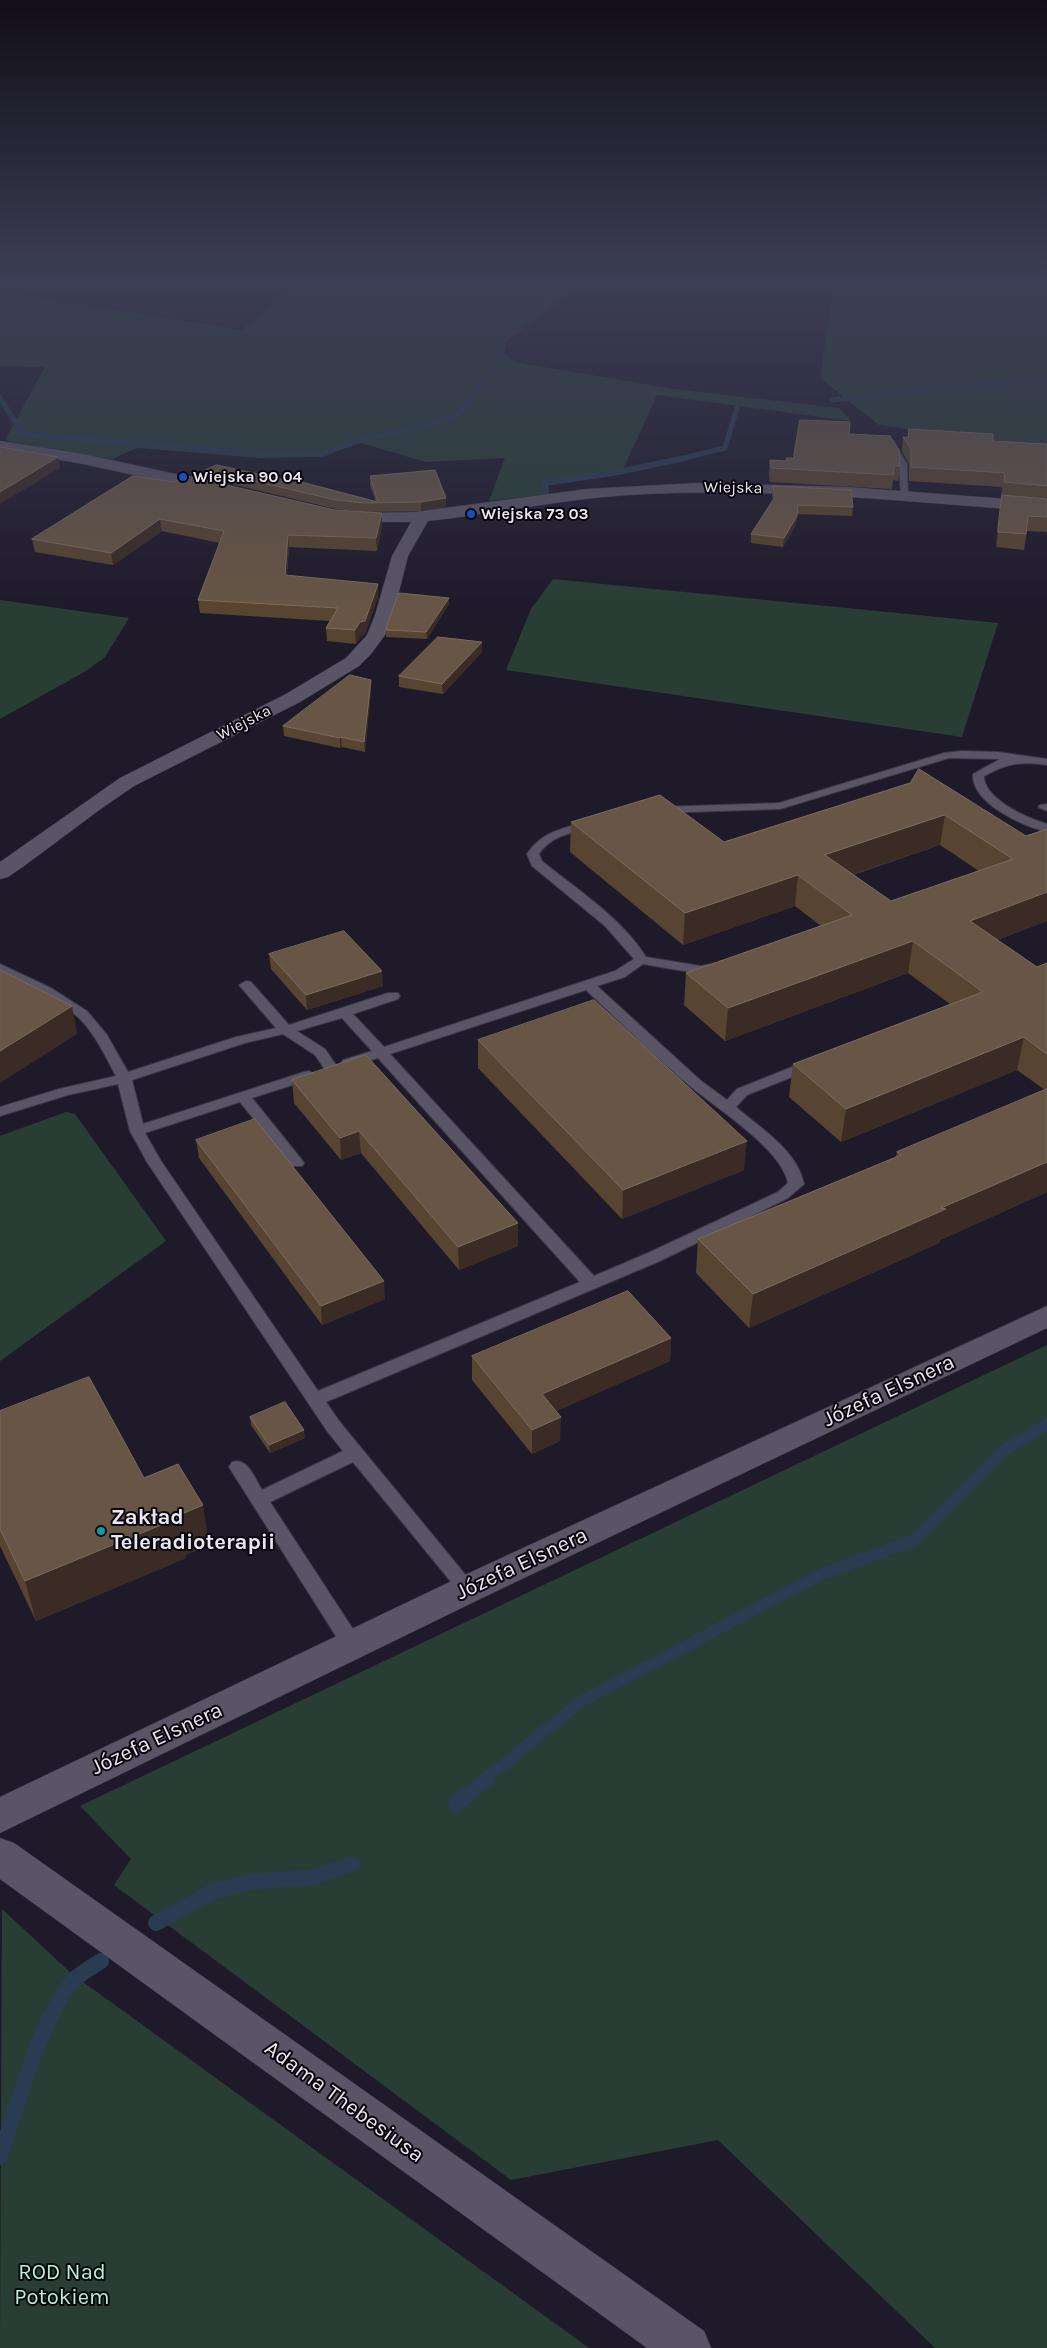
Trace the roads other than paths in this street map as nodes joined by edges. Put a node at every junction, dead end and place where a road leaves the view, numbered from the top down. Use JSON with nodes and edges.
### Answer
{"nodes":[{"id":1,"x":890,"y":442,"type":"edge"},
{"id":2,"x":0,"y":445,"type":"edge"},
{"id":3,"x":230,"y":491,"type":"edge"},
{"id":4,"x":905,"y":497,"type":"junction"},
{"id":5,"x":1047,"y":507,"type":"edge"},
{"id":6,"x":326,"y":514,"type":"edge"},
{"id":7,"x":421,"y":518,"type":"junction"},
{"id":8,"x":1040,"y":761,"type":"edge"},
{"id":9,"x":648,"y":811,"type":"edge"},
{"id":10,"x":601,"y":822,"type":"edge"},
{"id":11,"x":1047,"y":828,"type":"edge"},
{"id":12,"x":0,"y":872,"type":"edge"},
{"id":13,"x":641,"y":960,"type":"junction"},
{"id":14,"x":731,"y":962,"type":"edge"},
{"id":15,"x":0,"y":968,"type":"edge"},
{"id":16,"x":246,"y":985,"type":"dead end"},
{"id":17,"x":588,"y":985,"type":"junction"},
{"id":18,"x":393,"y":996,"type":"dead end"},
{"id":19,"x":345,"y":1013,"type":"junction"},
{"id":20,"x":286,"y":1030,"type":"junction"},
{"id":21,"x":382,"y":1052,"type":"junction"},
{"id":22,"x":830,"y":1057,"type":"edge"},
{"id":23,"x":331,"y":1068,"type":"junction"},
{"id":24,"x":124,"y":1078,"type":"junction"},
{"id":25,"x":242,"y":1097,"type":"junction"},
{"id":26,"x":728,"y":1107,"type":"junction"},
{"id":27,"x":0,"y":1112,"type":"edge"},
{"id":28,"x":137,"y":1131,"type":"junction"},
{"id":29,"x":297,"y":1163,"type":"dead end"},
{"id":30,"x":591,"y":1283,"type":"junction"},
{"id":31,"x":1047,"y":1316,"type":"edge"},
{"id":32,"x":315,"y":1399,"type":"junction"},
{"id":33,"x":355,"y":1453,"type":"junction"},
{"id":34,"x":238,"y":1467,"type":"dead end"},
{"id":35,"x":259,"y":1500,"type":"junction"},
{"id":36,"x":468,"y":1589,"type":"junction"},
{"id":37,"x":353,"y":1646,"type":"junction"},
{"id":38,"x":0,"y":1816,"type":"edge"},
{"id":39,"x":0,"y":1856,"type":"edge"},
{"id":40,"x":687,"y":2348,"type":"edge"}],
"edges":[{"from":1,"to":4,"type":"lane"},
{"from":2,"to":3,"type":"street"},
{"from":4,"to":5,"type":"street","name":"Wiejska"},
{"from":4,"to":7,"type":"street","name":"Wiejska"},
{"from":6,"to":7,"type":"street","name":"Wiejska"},
{"from":7,"to":12,"type":"street","name":"Wiejska"},
{"from":8,"to":9,"type":"lane"},
{"from":8,"to":11,"type":"lane"},
{"from":10,"to":13,"type":"lane"},
{"from":13,"to":14,"type":"lane"},
{"from":13,"to":17,"type":"lane"},
{"from":15,"to":24,"type":"lane"},
{"from":16,"to":20,"type":"lane"},
{"from":17,"to":21,"type":"lane"},
{"from":17,"to":26,"type":"lane"},
{"from":18,"to":19,"type":"lane"},
{"from":19,"to":20,"type":"lane"},
{"from":19,"to":21,"type":"lane"},
{"from":20,"to":23,"type":"lane"},
{"from":20,"to":24,"type":"lane"},
{"from":21,"to":23,"type":"lane"},
{"from":21,"to":30,"type":"lane"},
{"from":22,"to":26,"type":"lane"},
{"from":23,"to":25,"type":"lane"},
{"from":24,"to":27,"type":"lane"},
{"from":24,"to":28,"type":"lane"},
{"from":25,"to":28,"type":"lane"},
{"from":25,"to":29,"type":"lane"},
{"from":26,"to":30,"type":"lane"},
{"from":28,"to":32,"type":"lane"},
{"from":30,"to":32,"type":"lane"},
{"from":31,"to":36,"type":"street","name":"Józefa Elsnera"},
{"from":32,"to":33,"type":"lane"},
{"from":33,"to":35,"type":"lane"},
{"from":33,"to":36,"type":"lane"},
{"from":34,"to":35,"type":"lane"},
{"from":35,"to":37,"type":"lane"},
{"from":36,"to":37,"type":"street","name":"Józefa Elsnera"},
{"from":37,"to":38,"type":"street","name":"Józefa Elsnera"},
{"from":39,"to":40,"type":"street","name":"Adama Thebesiusa"}]}
